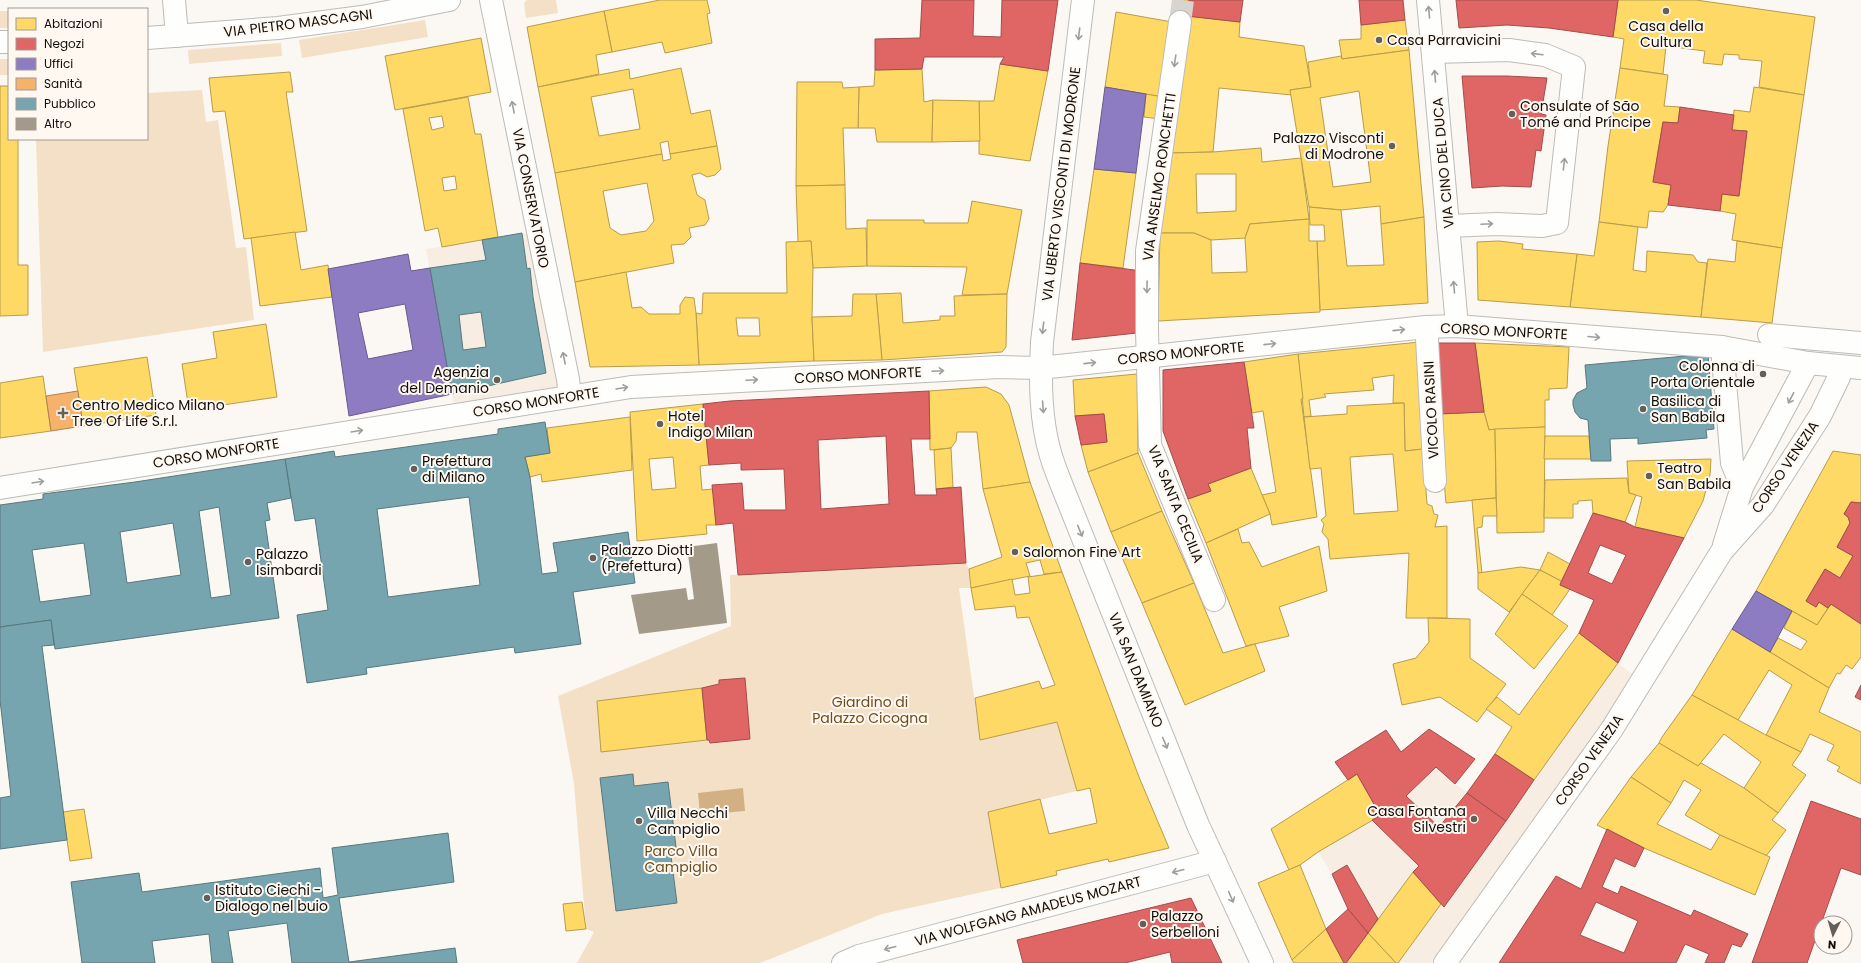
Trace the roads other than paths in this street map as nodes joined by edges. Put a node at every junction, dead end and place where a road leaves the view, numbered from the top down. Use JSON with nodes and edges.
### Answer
{"nodes":[{"id":1,"x":174,"y":0,"type":"edge"},
{"id":2,"x":449,"y":0,"type":"edge"},
{"id":3,"x":491,"y":0,"type":"edge"},
{"id":4,"x":1083,"y":0,"type":"edge"},
{"id":5,"x":1428,"y":0,"type":"edge"},
{"id":6,"x":1180,"y":22,"type":"tunnel mouth"},
{"id":7,"x":178,"y":36,"type":"junction"},
{"id":8,"x":148,"y":38,"type":"edge"},
{"id":9,"x":1433,"y":52,"type":"junction"},
{"id":10,"x":1448,"y":226,"type":"junction"},
{"id":11,"x":1457,"y":326,"type":"junction"},
{"id":12,"x":1769,"y":335,"type":"dead end"},
{"id":13,"x":1426,"y":339,"type":"dead end"},
{"id":14,"x":1861,"y":343,"type":"edge"},
{"id":15,"x":1722,"y":347,"type":"junction"},
{"id":16,"x":1147,"y":357,"type":"junction"},
{"id":17,"x":1808,"y":363,"type":"junction"},
{"id":18,"x":1040,"y":368,"type":"junction"},
{"id":19,"x":1861,"y":368,"type":"edge"},
{"id":20,"x":1839,"y":377,"type":"junction"},
{"id":21,"x":1861,"y":380,"type":"edge"},
{"id":22,"x":570,"y":396,"type":"junction"},
{"id":23,"x":1435,"y":481,"type":"dead end"},
{"id":24,"x":1742,"y":487,"type":"junction"},
{"id":25,"x":0,"y":488,"type":"edge"},
{"id":26,"x":1722,"y":551,"type":"junction"},
{"id":27,"x":1214,"y":600,"type":"dead end"},
{"id":28,"x":1215,"y":861,"type":"junction"},
{"id":29,"x":842,"y":963,"type":"edge"},
{"id":30,"x":1262,"y":963,"type":"edge"},
{"id":31,"x":1445,"y":963,"type":"edge"}],
"edges":[{"from":1,"to":7,"type":"street"},
{"from":2,"to":7,"type":"street","name":"VIA PIETRO MASCAGNI"},
{"from":22,"to":3,"type":"street","name":"VIA CONSERVATORIO","one_way":true},
{"from":4,"to":18,"type":"street","name":"VIA UBERTO VISCONTI DI MODRONE","one_way":true},
{"from":9,"to":5,"type":"street","name":"VIA CINO DEL DUCA","one_way":true},
{"from":6,"to":16,"type":"street","name":"VIA ANSELMO RONCHETTI","one_way":true},
{"from":7,"to":8,"type":"street","name":"VIA PIETRO MASCAGNI"},
{"from":10,"to":9,"type":"street","name":"VIA CINO DEL DUCA","one_way":true},
{"from":10,"to":9,"type":"street","one_way":true},
{"from":11,"to":10,"type":"street","name":"VIA CINO DEL DUCA","one_way":true},
{"from":11,"to":15,"type":"street","name":"CORSO MONFORTE","one_way":true},
{"from":16,"to":11,"type":"street","name":"CORSO MONFORTE","one_way":true},
{"from":12,"to":14,"type":"street"},
{"from":13,"to":23,"type":"street","name":"VICOLO RASINI"},
{"from":15,"to":17,"type":"street","name":"CORSO MONFORTE"},
{"from":15,"to":24,"type":"street"},
{"from":18,"to":16,"type":"street","name":"CORSO MONFORTE","one_way":true},
{"from":16,"to":27,"type":"street","name":"VIA SANTA CECILIA"},
{"from":17,"to":19,"type":"street"},
{"from":17,"to":20,"type":"street"},
{"from":17,"to":24,"type":"street","name":"CORSO VENEZIA","one_way":true},
{"from":22,"to":18,"type":"street","name":"CORSO MONFORTE","one_way":true},
{"from":18,"to":28,"type":"street","name":"VIA SAN DAMIANO","one_way":true},
{"from":20,"to":21,"type":"street"},
{"from":20,"to":26,"type":"street","name":"CORSO VENEZIA"},
{"from":25,"to":22,"type":"street","name":"CORSO MONFORTE","one_way":true},
{"from":24,"to":26,"type":"street","name":"CORSO VENEZIA"},
{"from":26,"to":31,"type":"street","name":"CORSO VENEZIA"},
{"from":28,"to":29,"type":"street","name":"VIA WOLFGANG AMADEUS MOZART","one_way":true},
{"from":28,"to":30,"type":"street","name":"VIA SAN DAMIANO","one_way":true}]}
